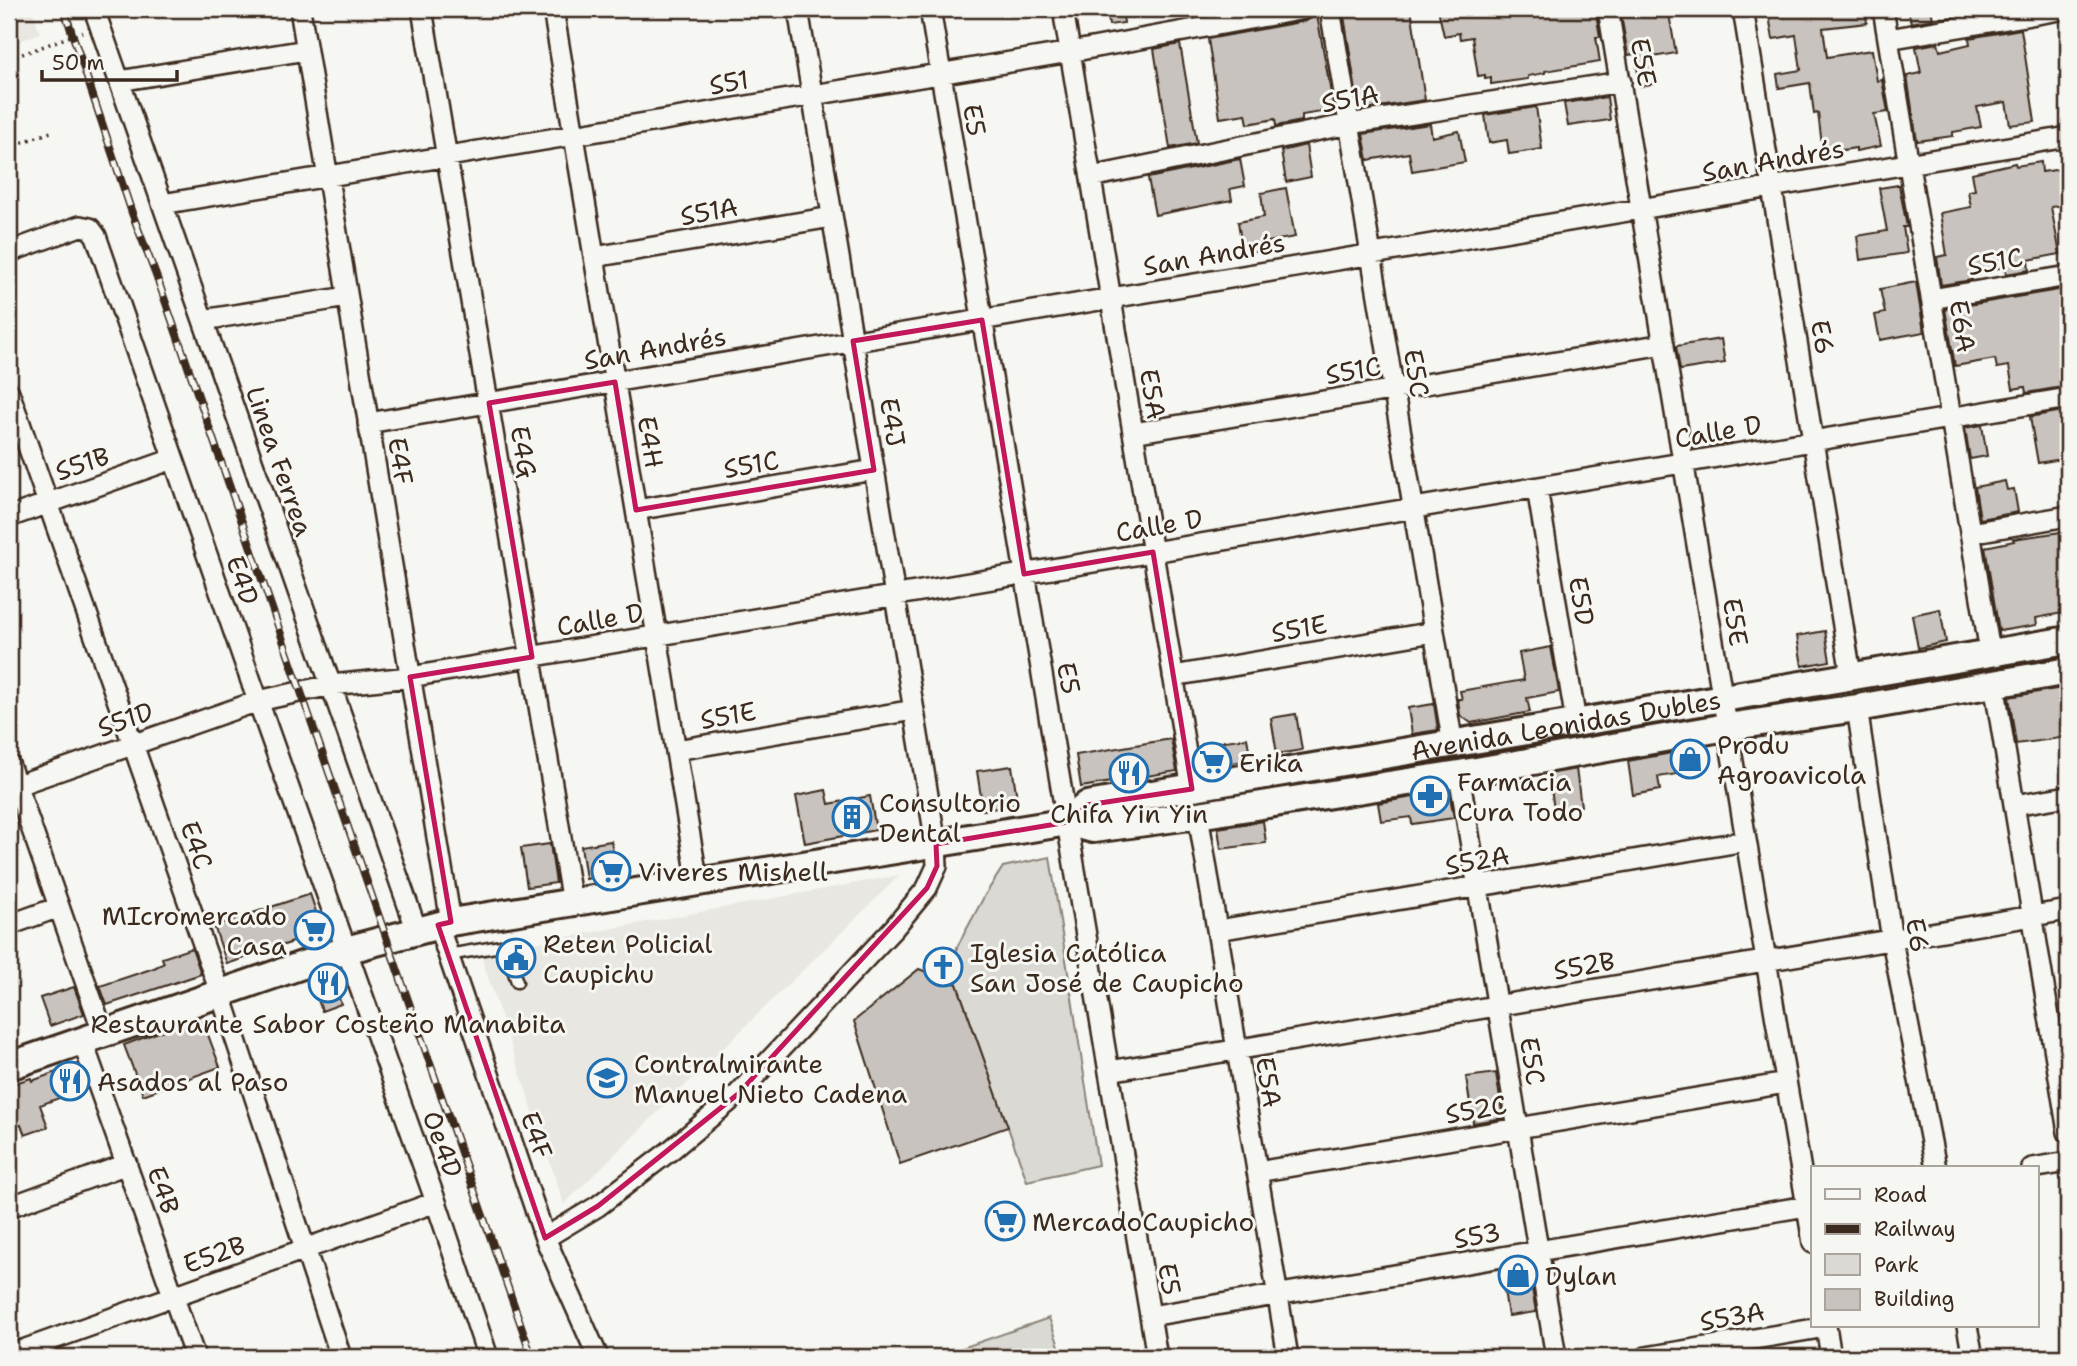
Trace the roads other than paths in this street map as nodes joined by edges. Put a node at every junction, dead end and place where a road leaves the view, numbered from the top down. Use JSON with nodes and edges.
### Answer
{"nodes":[{"id":1,"x":300,"y":9,"type":"edge"},
{"id":2,"x":422,"y":9,"type":"edge"},
{"id":3,"x":557,"y":9,"type":"edge"},
{"id":4,"x":798,"y":9,"type":"edge"},
{"id":5,"x":930,"y":9,"type":"edge"},
{"id":6,"x":1063,"y":9,"type":"edge"},
{"id":7,"x":1304,"y":9,"type":"edge"},
{"id":8,"x":1330,"y":9,"type":"edge"},
{"id":9,"x":1608,"y":9,"type":"edge"},
{"id":10,"x":1743,"y":9,"type":"edge"},
{"id":11,"x":1883,"y":9,"type":"edge"},
{"id":12,"x":2066,"y":9,"type":"edge"},
{"id":13,"x":97,"y":17,"type":"edge"},
{"id":14,"x":1888,"y":38,"type":"junction"},
{"id":15,"x":306,"y":50,"type":"junction"},
{"id":16,"x":1070,"y":51,"type":"junction"},
{"id":17,"x":941,"y":73,"type":"junction"},
{"id":18,"x":119,"y":81,"type":"junction"},
{"id":19,"x":1621,"y":82,"type":"junction"},
{"id":20,"x":812,"y":95,"type":"junction"},
{"id":21,"x":1349,"y":124,"type":"junction"},
{"id":22,"x":574,"y":135,"type":"junction"},
{"id":23,"x":2068,"y":137,"type":"edge"},
{"id":24,"x":449,"y":156,"type":"junction"},
{"id":25,"x":1909,"y":164,"type":"junction"},
{"id":26,"x":327,"y":176,"type":"junction"},
{"id":27,"x":1091,"y":177,"type":"junction"},
{"id":28,"x":1771,"y":187,"type":"junction"},
{"id":29,"x":162,"y":204,"type":"junction"},
{"id":30,"x":1642,"y":209,"type":"junction"},
{"id":31,"x":832,"y":217,"type":"junction"},
{"id":32,"x":9,"y":252,"type":"edge"},
{"id":33,"x":1371,"y":254,"type":"junction"},
{"id":34,"x":594,"y":257,"type":"junction"},
{"id":35,"x":2068,"y":276,"type":"edge"},
{"id":36,"x":347,"y":296,"type":"junction"},
{"id":37,"x":1111,"y":298,"type":"junction"},
{"id":38,"x":1931,"y":299,"type":"junction"},
{"id":39,"x":203,"y":320,"type":"junction"},
{"id":40,"x":982,"y":320,"type":"junction"},
{"id":41,"x":853,"y":341,"type":"junction"},
{"id":42,"x":1664,"y":344,"type":"junction"},
{"id":43,"x":615,"y":382,"type":"junction"},
{"id":44,"x":1394,"y":389,"type":"junction"},
{"id":45,"x":9,"y":392,"type":"edge"},
{"id":46,"x":2068,"y":398,"type":"edge"},
{"id":47,"x":489,"y":403,"type":"junction"},
{"id":48,"x":1951,"y":418,"type":"junction"},
{"id":49,"x":368,"y":423,"type":"junction"},
{"id":50,"x":1133,"y":433,"type":"junction"},
{"id":51,"x":1815,"y":441,"type":"junction"},
{"id":52,"x":173,"y":459,"type":"junction"},
{"id":53,"x":1684,"y":463,"type":"junction"},
{"id":54,"x":874,"y":470,"type":"junction"},
{"id":55,"x":1537,"y":488,"type":"junction"},
{"id":56,"x":48,"y":503,"type":"junction"},
{"id":57,"x":1413,"y":509,"type":"junction"},
{"id":58,"x":636,"y":510,"type":"junction"},
{"id":59,"x":2068,"y":516,"type":"edge"},
{"id":60,"x":9,"y":517,"type":"edge"},
{"id":61,"x":1970,"y":533,"type":"junction"},
{"id":62,"x":1153,"y":552,"type":"junction"},
{"id":63,"x":1024,"y":574,"type":"junction"},
{"id":64,"x":895,"y":596,"type":"junction"},
{"id":65,"x":1434,"y":632,"type":"junction"},
{"id":66,"x":657,"y":636,"type":"junction"},
{"id":67,"x":2068,"y":640,"type":"edge"},
{"id":68,"x":1990,"y":652,"type":"junction"},
{"id":69,"x":532,"y":657,"type":"junction"},
{"id":70,"x":2068,"y":671,"type":"edge"},
{"id":71,"x":1851,"y":675,"type":"junction"},
{"id":72,"x":1173,"y":676,"type":"junction"},
{"id":73,"x":410,"y":677,"type":"junction"},
{"id":74,"x":1994,"y":683,"type":"junction"},
{"id":75,"x":331,"y":685,"type":"junction"},
{"id":76,"x":1722,"y":697,"type":"junction"},
{"id":77,"x":258,"y":701,"type":"junction"},
{"id":78,"x":1857,"y":708,"type":"junction"},
{"id":79,"x":914,"y":710,"type":"junction"},
{"id":80,"x":1576,"y":722,"type":"junction"},
{"id":81,"x":1727,"y":727,"type":"junction"},
{"id":82,"x":133,"y":744,"type":"junction"},
{"id":83,"x":1452,"y":745,"type":"junction"},
{"id":84,"x":676,"y":750,"type":"junction"},
{"id":85,"x":9,"y":764,"type":"edge"},
{"id":86,"x":1459,"y":774,"type":"junction"},
{"id":87,"x":13,"y":787,"type":"edge"},
{"id":88,"x":1192,"y":789,"type":"junction"},
{"id":89,"x":2068,"y":796,"type":"edge"},
{"id":90,"x":2014,"y":805,"type":"junction"},
{"id":91,"x":1198,"y":815,"type":"junction"},
{"id":92,"x":1068,"y":822,"type":"junction"},
{"id":93,"x":1746,"y":841,"type":"junction"},
{"id":94,"x":936,"y":844,"type":"junction"},
{"id":95,"x":698,"y":884,"type":"junction"},
{"id":96,"x":1478,"y":886,"type":"junction"},
{"id":97,"x":572,"y":903,"type":"junction"},
{"id":98,"x":59,"y":907,"type":"junction"},
{"id":99,"x":2068,"y":910,"type":"edge"},
{"id":100,"x":2033,"y":916,"type":"junction"},
{"id":101,"x":9,"y":925,"type":"edge"},
{"id":102,"x":435,"y":926,"type":"junction"},
{"id":103,"x":1217,"y":930,"type":"junction"},
{"id":104,"x":1892,"y":940,"type":"junction"},
{"id":105,"x":346,"y":950,"type":"junction"},
{"id":106,"x":448,"y":955,"type":"junction"},
{"id":107,"x":1766,"y":961,"type":"junction"},
{"id":108,"x":517,"y":982,"type":"dead end"},
{"id":109,"x":220,"y":992,"type":"junction"},
{"id":110,"x":1497,"y":1006,"type":"junction"},
{"id":111,"x":93,"y":1036,"type":"junction"},
{"id":112,"x":2061,"y":1042,"type":"edge"},
{"id":113,"x":1237,"y":1050,"type":"junction"},
{"id":114,"x":9,"y":1066,"type":"edge"},
{"id":115,"x":1109,"y":1071,"type":"junction"},
{"id":116,"x":1786,"y":1083,"type":"junction"},
{"id":117,"x":1518,"y":1129,"type":"junction"},
{"id":118,"x":2068,"y":1132,"type":"edge"},
{"id":119,"x":2068,"y":1162,"type":"edge"},
{"id":120,"x":127,"y":1164,"type":"junction"},
{"id":121,"x":1936,"y":1166,"type":"edge"},
{"id":122,"x":2038,"y":1167,"type":"edge"},
{"id":123,"x":1257,"y":1172,"type":"junction"},
{"id":124,"x":436,"y":1202,"type":"junction"},
{"id":125,"x":1810,"y":1205,"type":"edge"},
{"id":126,"x":9,"y":1207,"type":"edge"},
{"id":127,"x":545,"y":1238,"type":"junction"},
{"id":128,"x":305,"y":1250,"type":"junction"},
{"id":129,"x":1538,"y":1251,"type":"junction"},
{"id":130,"x":1278,"y":1295,"type":"junction"},
{"id":131,"x":174,"y":1296,"type":"junction"},
{"id":132,"x":1150,"y":1316,"type":"junction"},
{"id":133,"x":1814,"y":1328,"type":"edge"},
{"id":134,"x":1826,"y":1328,"type":"edge"},
{"id":135,"x":1967,"y":1328,"type":"edge"},
{"id":136,"x":9,"y":1355,"type":"edge"},
{"id":137,"x":195,"y":1357,"type":"edge"},
{"id":138,"x":341,"y":1357,"type":"edge"},
{"id":139,"x":488,"y":1357,"type":"edge"},
{"id":140,"x":598,"y":1357,"type":"edge"},
{"id":141,"x":1157,"y":1357,"type":"edge"},
{"id":142,"x":1288,"y":1357,"type":"edge"},
{"id":143,"x":1556,"y":1357,"type":"edge"},
{"id":144,"x":1646,"y":1357,"type":"edge"},
{"id":145,"x":1832,"y":1357,"type":"edge"},
{"id":146,"x":1973,"y":1357,"type":"edge"}],
"edges":[{"from":1,"to":15,"type":"street","name":"E4F"},
{"from":2,"to":24,"type":"street","name":"E4G"},
{"from":3,"to":22,"type":"street","name":"E4H"},
{"from":4,"to":20,"type":"street","name":"E4J"},
{"from":5,"to":17,"type":"street","name":"E5"},
{"from":6,"to":16,"type":"street","name":"E5A"},
{"from":7,"to":16,"type":"street","name":"S51"},
{"from":8,"to":21,"type":"street","name":"E5C"},
{"from":9,"to":19,"type":"street","name":"E5E"},
{"from":10,"to":28,"type":"street","name":"E6"},
{"from":11,"to":14,"type":"street","name":"E6A"},
{"from":12,"to":14,"type":"street"},
{"from":13,"to":18,"type":"street","name":"Linea Ferrea"},
{"from":14,"to":25,"type":"street","name":"E6A"},
{"from":15,"to":18,"type":"street"},
{"from":15,"to":26,"type":"street","name":"E4F"},
{"from":16,"to":17,"type":"street","name":"S51"},
{"from":16,"to":27,"type":"street","name":"E5A"},
{"from":17,"to":20,"type":"street","name":"S51"},
{"from":17,"to":40,"type":"street","name":"E5"},
{"from":18,"to":29,"type":"street","name":"Linea Ferrea"},
{"from":19,"to":21,"type":"street","name":"S51A"},
{"from":19,"to":30,"type":"street","name":"E5E"},
{"from":20,"to":22,"type":"street","name":"S51"},
{"from":20,"to":31,"type":"street","name":"E4J"},
{"from":21,"to":27,"type":"street","name":"S51A"},
{"from":21,"to":33,"type":"street","name":"E5C"},
{"from":22,"to":24,"type":"street","name":"S51"},
{"from":22,"to":34,"type":"street","name":"E4H"},
{"from":23,"to":25,"type":"street","name":"San Andrés"},
{"from":24,"to":26,"type":"street","name":"S51"},
{"from":24,"to":47,"type":"street","name":"E4G"},
{"from":25,"to":28,"type":"street","name":"San Andrés"},
{"from":25,"to":38,"type":"street","name":"E6A"},
{"from":26,"to":29,"type":"street","name":"S51"},
{"from":26,"to":36,"type":"street","name":"E4F"},
{"from":27,"to":37,"type":"street","name":"E5A"},
{"from":28,"to":30,"type":"street","name":"San Andrés"},
{"from":28,"to":51,"type":"street","name":"E6"},
{"from":29,"to":39,"type":"street","name":"Linea Ferrea"},
{"from":30,"to":33,"type":"street","name":"San Andrés"},
{"from":30,"to":42,"type":"street","name":"E5E"},
{"from":31,"to":34,"type":"street","name":"S51A"},
{"from":31,"to":41,"type":"street","name":"E4J"},
{"from":32,"to":52,"type":"street","name":"E4D"},
{"from":33,"to":37,"type":"street","name":"San Andrés"},
{"from":33,"to":44,"type":"street","name":"E5C"},
{"from":34,"to":43,"type":"street","name":"E4H"},
{"from":35,"to":38,"type":"street","name":"S51C"},
{"from":36,"to":39,"type":"street"},
{"from":36,"to":49,"type":"street","name":"E4F"},
{"from":37,"to":40,"type":"street","name":"San Andrés"},
{"from":37,"to":50,"type":"street","name":"E5A"},
{"from":38,"to":48,"type":"street","name":"E6A"},
{"from":39,"to":75,"type":"street","name":"Linea Ferrea"},
{"from":40,"to":41,"type":"street","name":"San Andrés"},
{"from":40,"to":63,"type":"street","name":"E5"},
{"from":41,"to":43,"type":"street","name":"San Andrés"},
{"from":41,"to":54,"type":"street","name":"E4J"},
{"from":42,"to":44,"type":"street","name":"S51C"},
{"from":42,"to":53,"type":"street","name":"E5E"},
{"from":43,"to":47,"type":"street","name":"San Andrés"},
{"from":43,"to":58,"type":"street","name":"E4H"},
{"from":44,"to":50,"type":"street","name":"S51C"},
{"from":44,"to":57,"type":"street","name":"E5C"},
{"from":45,"to":56,"type":"street","name":"E4C"},
{"from":46,"to":48,"type":"street","name":"Calle D"},
{"from":47,"to":49,"type":"street","name":"San Andrés"},
{"from":47,"to":69,"type":"street","name":"E4G"},
{"from":48,"to":51,"type":"street","name":"Calle D"},
{"from":48,"to":61,"type":"street","name":"E6A"},
{"from":49,"to":73,"type":"street","name":"E4F"},
{"from":50,"to":62,"type":"street","name":"E5A"},
{"from":51,"to":53,"type":"street","name":"Calle D"},
{"from":51,"to":71,"type":"street","name":"E6"},
{"from":52,"to":56,"type":"street","name":"S51B"},
{"from":52,"to":77,"type":"street","name":"E4D"},
{"from":53,"to":55,"type":"street","name":"Calle D"},
{"from":53,"to":76,"type":"street","name":"E5E"},
{"from":54,"to":58,"type":"street","name":"S51C"},
{"from":54,"to":64,"type":"street","name":"E4J"},
{"from":55,"to":57,"type":"street","name":"Calle D"},
{"from":55,"to":80,"type":"street","name":"E5D"},
{"from":56,"to":60,"type":"street","name":"S51B"},
{"from":56,"to":82,"type":"street","name":"E4C"},
{"from":57,"to":62,"type":"street","name":"Calle D"},
{"from":57,"to":65,"type":"street","name":"E5C"},
{"from":58,"to":66,"type":"street","name":"E4H"},
{"from":59,"to":61,"type":"street"},
{"from":61,"to":68,"type":"street","name":"E6A"},
{"from":62,"to":63,"type":"street","name":"Calle D"},
{"from":62,"to":72,"type":"street","name":"E5A"},
{"from":63,"to":64,"type":"street","name":"Calle D"},
{"from":63,"to":92,"type":"street","name":"E5"},
{"from":64,"to":66,"type":"street","name":"Calle D"},
{"from":64,"to":79,"type":"street","name":"E4J"},
{"from":65,"to":72,"type":"street","name":"S51E"},
{"from":65,"to":83,"type":"street","name":"E5C"},
{"from":66,"to":69,"type":"street","name":"Calle D"},
{"from":66,"to":84,"type":"street","name":"E4H"},
{"from":67,"to":68,"type":"main road","name":"Avenida Leonidas Dubles"},
{"from":68,"to":71,"type":"main road","name":"Avenida Leonidas Dubles"},
{"from":69,"to":73,"type":"street","name":"Calle D"},
{"from":69,"to":97,"type":"street","name":"E4G"},
{"from":70,"to":74,"type":"main road","name":"Avenida Leonidas Dubles"},
{"from":71,"to":76,"type":"main road","name":"Avenida Leonidas Dubles"},
{"from":72,"to":88,"type":"street","name":"E5A"},
{"from":73,"to":75,"type":"street","name":"Calle D"},
{"from":73,"to":102,"type":"street","name":"E4F"},
{"from":74,"to":78,"type":"main road","name":"Avenida Leonidas Dubles"},
{"from":74,"to":90,"type":"street"},
{"from":75,"to":77,"type":"street","name":"Calle D"},
{"from":75,"to":102,"type":"street","name":"Linea Ferrea"},
{"from":76,"to":80,"type":"main road","name":"Avenida Leonidas Dubles"},
{"from":76,"to":81,"type":"street","name":"E5E"},
{"from":77,"to":82,"type":"street","name":"S51D"},
{"from":77,"to":105,"type":"street","name":"E4D"},
{"from":78,"to":81,"type":"main road","name":"Avenida Leonidas Dubles"},
{"from":78,"to":104,"type":"street","name":"E6"},
{"from":79,"to":84,"type":"street","name":"S51E"},
{"from":79,"to":94,"type":"street","name":"E4J"},
{"from":80,"to":83,"type":"main road","name":"Avenida Leonidas Dubles"},
{"from":81,"to":86,"type":"main road","name":"Avenida Leonidas Dubles"},
{"from":81,"to":93,"type":"street","name":"E5E"},
{"from":82,"to":87,"type":"street","name":"S51D"},
{"from":82,"to":109,"type":"street","name":"E4C"},
{"from":83,"to":88,"type":"main road","name":"Avenida Leonidas Dubles"},
{"from":84,"to":95,"type":"street","name":"E4H"},
{"from":85,"to":87,"type":"street","name":"E4B"},
{"from":86,"to":91,"type":"main road","name":"Avenida Leonidas Dubles"},
{"from":86,"to":96,"type":"street","name":"E5C"},
{"from":87,"to":98,"type":"street","name":"E4B"},
{"from":88,"to":92,"type":"main road","name":"Avenida Leonidas Dubles"},
{"from":89,"to":90,"type":"street"},
{"from":90,"to":100,"type":"street"},
{"from":91,"to":92,"type":"main road","name":"Avenida Leonidas Dubles"},
{"from":91,"to":103,"type":"street","name":"E5A"},
{"from":92,"to":94,"type":"main road","name":"Avenida Leonidas Dubles"},
{"from":92,"to":115,"type":"street","name":"E5"},
{"from":93,"to":96,"type":"street","name":"S52A"},
{"from":93,"to":107,"type":"street","name":"E5E"},
{"from":94,"to":95,"type":"main road","name":"Avenida Leonidas Dubles"},
{"from":94,"to":127,"type":"street","name":"E4J"},
{"from":95,"to":97,"type":"main road","name":"Avenida Leonidas Dubles"},
{"from":96,"to":103,"type":"street","name":"S52A"},
{"from":96,"to":110,"type":"street","name":"E5C"},
{"from":97,"to":102,"type":"main road","name":"Avenida Leonidas Dubles"},
{"from":98,"to":101,"type":"street"},
{"from":98,"to":111,"type":"street","name":"E4B"},
{"from":99,"to":100,"type":"street","name":"S52B"},
{"from":100,"to":104,"type":"street","name":"S52B"},
{"from":100,"to":112,"type":"street"},
{"from":102,"to":105,"type":"main road","name":"Avenida Leonidas Dubles"},
{"from":102,"to":106,"type":"street","name":"E4F"},
{"from":103,"to":113,"type":"street","name":"E5A"},
{"from":104,"to":107,"type":"street","name":"S52B"},
{"from":104,"to":121,"type":"street","name":"E6"},
{"from":105,"to":109,"type":"main road","name":"Avenida Leonidas Dubles"},
{"from":105,"to":124,"type":"street","name":"Oe4D"},
{"from":106,"to":108,"type":"lane"},
{"from":106,"to":127,"type":"street","name":"E4F"},
{"from":107,"to":110,"type":"street","name":"S52B"},
{"from":107,"to":116,"type":"street","name":"E5E"},
{"from":109,"to":111,"type":"main road","name":"Avenida Leonidas Dubles"},
{"from":109,"to":128,"type":"street","name":"E4C"},
{"from":110,"to":113,"type":"street","name":"S52B"},
{"from":110,"to":117,"type":"street","name":"E5C"},
{"from":111,"to":114,"type":"main road","name":"Avenida Leonidas Dubles"},
{"from":111,"to":120,"type":"street","name":"E4B"},
{"from":112,"to":118,"type":"street"},
{"from":113,"to":115,"type":"street","name":"S52B"},
{"from":113,"to":123,"type":"street","name":"E5A"},
{"from":115,"to":132,"type":"street","name":"E5"},
{"from":116,"to":117,"type":"street","name":"S52C"},
{"from":116,"to":125,"type":"street","name":"E5E"},
{"from":117,"to":123,"type":"street","name":"S52C"},
{"from":117,"to":129,"type":"street","name":"E5C"},
{"from":119,"to":122,"type":"street"},
{"from":120,"to":126,"type":"street"},
{"from":120,"to":131,"type":"street","name":"E4B"},
{"from":123,"to":130,"type":"street","name":"E5A"},
{"from":124,"to":128,"type":"street","name":"E52B"},
{"from":124,"to":139,"type":"street","name":"Oe4D"},
{"from":125,"to":129,"type":"street","name":"S53"},
{"from":127,"to":140,"type":"street","name":"E4F"},
{"from":128,"to":131,"type":"street","name":"E52B"},
{"from":128,"to":138,"type":"street","name":"E4C"},
{"from":129,"to":130,"type":"street","name":"S53"},
{"from":129,"to":143,"type":"street","name":"E5C"},
{"from":130,"to":132,"type":"street","name":"S53"},
{"from":130,"to":142,"type":"street","name":"E5A"},
{"from":131,"to":136,"type":"street","name":"E52B"},
{"from":131,"to":137,"type":"street","name":"E4B"},
{"from":132,"to":141,"type":"street","name":"E5"},
{"from":133,"to":144,"type":"street","name":"S53A"},
{"from":134,"to":145,"type":"street"},
{"from":135,"to":146,"type":"street"}]}
